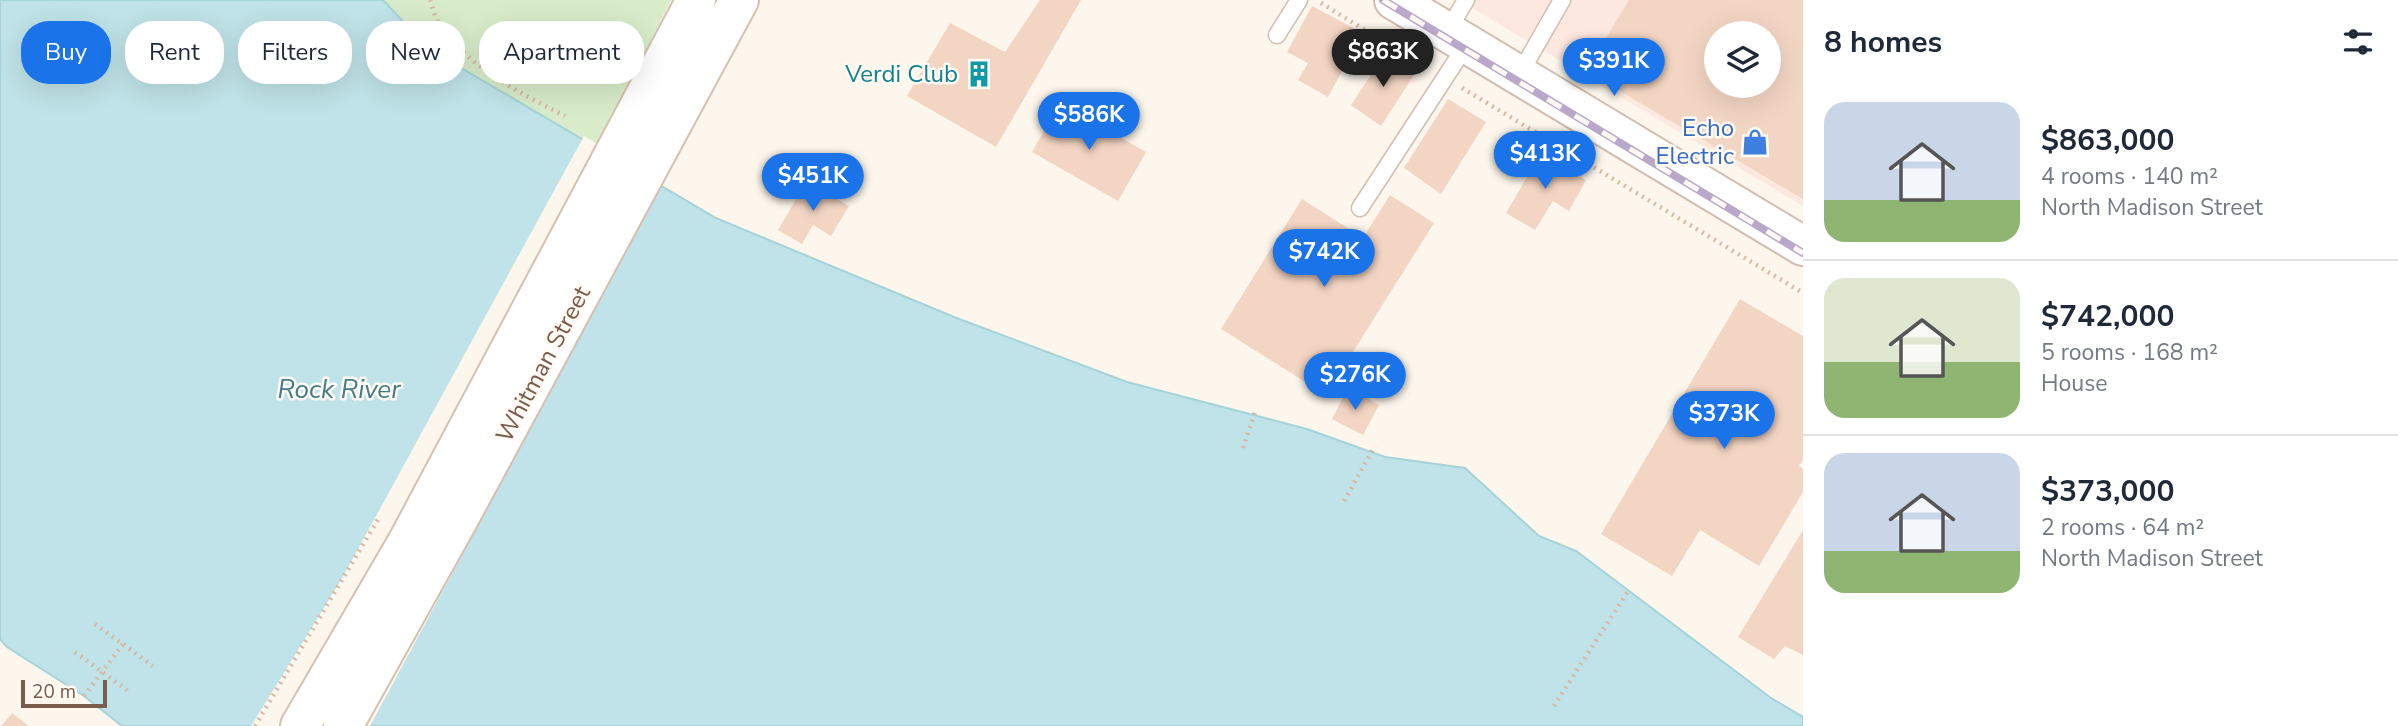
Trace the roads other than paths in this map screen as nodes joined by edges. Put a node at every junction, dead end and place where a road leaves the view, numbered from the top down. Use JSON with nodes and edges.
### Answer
{"nodes":[{"id":1,"x":696,"y":0,"type":"edge"},
{"id":2,"x":739,"y":0,"type":"edge"},
{"id":3,"x":1299,"y":0,"type":"edge"},
{"id":4,"x":1394,"y":0,"type":"edge"},
{"id":5,"x":1562,"y":0,"type":"edge"},
{"id":6,"x":1460,"y":25,"type":"edge"},
{"id":7,"x":1277,"y":35,"type":"dead end"},
{"id":8,"x":1519,"y":75,"type":"junction"},
{"id":9,"x":1360,"y":208,"type":"dead end"},
{"id":10,"x":1803,"y":246,"type":"edge"},
{"id":11,"x":300,"y":726,"type":"edge"},
{"id":12,"x":343,"y":726,"type":"edge"}],
"edges":[{"from":1,"to":11,"type":"main road","name":"Whitman Street"},
{"from":2,"to":12,"type":"main road","name":"Whitman Street"},
{"from":3,"to":7,"type":"lane"},
{"from":4,"to":6,"type":"main road"},
{"from":5,"to":8,"type":"lane"},
{"from":6,"to":8,"type":"main road"},
{"from":6,"to":9,"type":"lane"},
{"from":8,"to":10,"type":"main road"}]}
